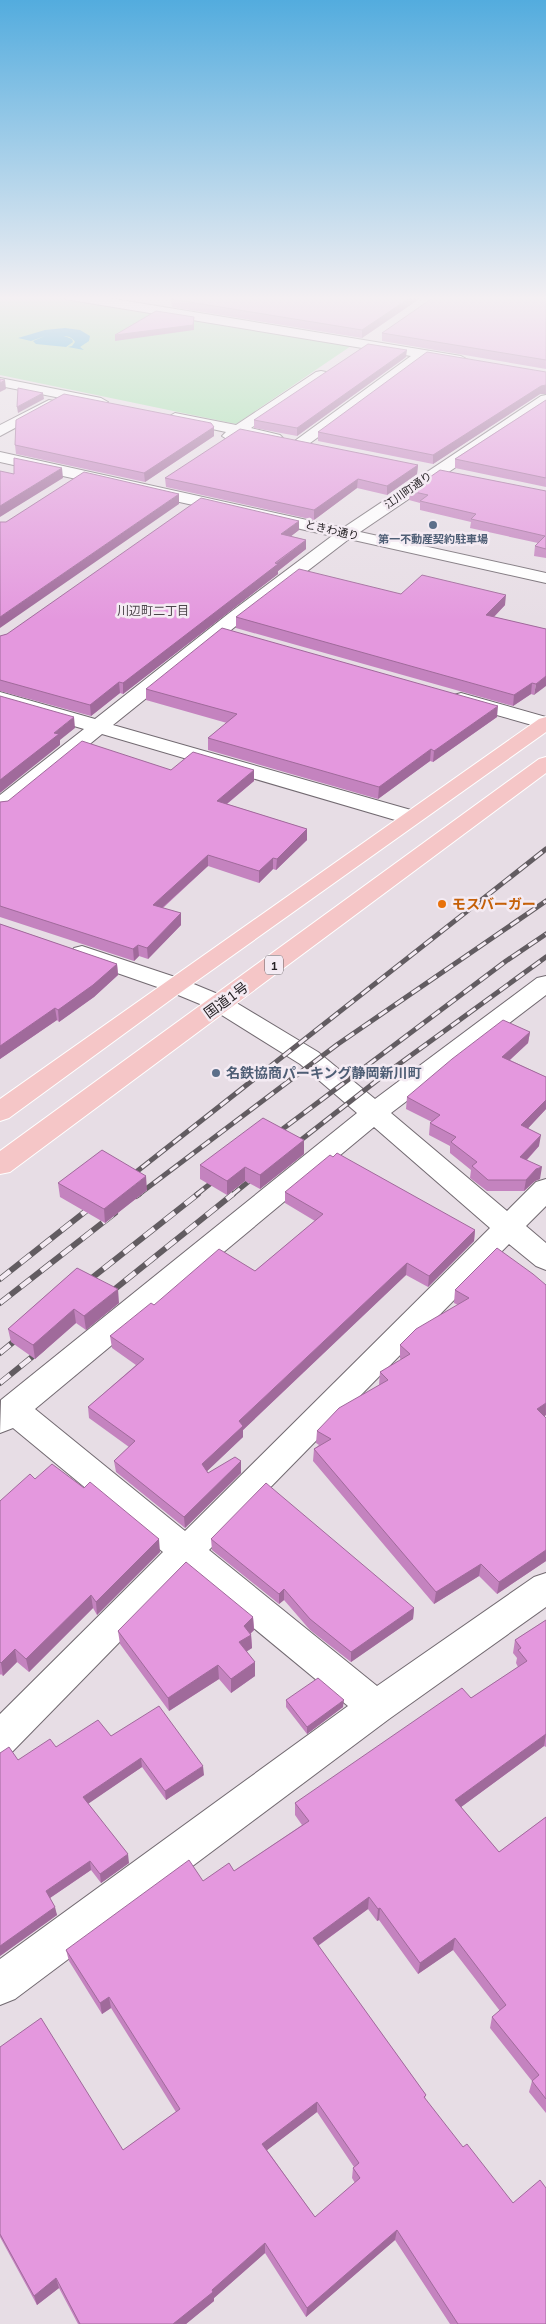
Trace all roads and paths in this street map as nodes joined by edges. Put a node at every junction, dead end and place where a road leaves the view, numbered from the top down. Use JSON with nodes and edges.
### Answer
{"nodes":[{"id":1,"x":50,"y":403,"type":"edge"},
{"id":2,"x":111,"y":403,"type":"edge"},
{"id":3,"x":279,"y":403,"type":"edge"},
{"id":4,"x":355,"y":403,"type":"edge"},
{"id":5,"x":539,"y":403,"type":"edge"},
{"id":6,"x":114,"y":404,"type":"edge"},
{"id":7,"x":162,"y":414,"type":"edge"},
{"id":8,"x":239,"y":430,"type":"junction"},
{"id":9,"x":0,"y":431,"type":"edge"},
{"id":10,"x":301,"y":443,"type":"junction"},
{"id":11,"x":215,"y":446,"type":"edge"},
{"id":12,"x":321,"y":447,"type":"edge"},
{"id":13,"x":0,"y":457,"type":"edge"},
{"id":14,"x":416,"y":467,"type":"edge"},
{"id":15,"x":436,"y":471,"type":"junction"},
{"id":16,"x":82,"y":475,"type":"junction"},
{"id":17,"x":454,"y":475,"type":"edge"},
{"id":18,"x":166,"y":479,"type":"edge"},
{"id":19,"x":63,"y":487,"type":"edge"},
{"id":20,"x":149,"y":490,"type":"junction"},
{"id":21,"x":199,"y":500,"type":"junction"},
{"id":22,"x":181,"y":513,"type":"edge"},
{"id":23,"x":347,"y":534,"type":"junction"},
{"id":24,"x":546,"y":578,"type":"edge"},
{"id":25,"x":219,"y":631,"type":"junction"},
{"id":26,"x":238,"y":636,"type":"edge"},
{"id":27,"x":444,"y":694,"type":"edge"},
{"id":28,"x":0,"y":698,"type":"edge"},
{"id":29,"x":546,"y":723,"type":"edge"},
{"id":30,"x":99,"y":727,"type":"junction"},
{"id":31,"x":546,"y":763,"type":"edge"},
{"id":32,"x":0,"y":806,"type":"edge"},
{"id":33,"x":410,"y":818,"type":"junction"},
{"id":34,"x":62,"y":947,"type":"edge"},
{"id":35,"x":546,"y":983,"type":"edge"},
{"id":36,"x":175,"y":985,"type":"junction"},
{"id":37,"x":221,"y":1004,"type":"junction"},
{"id":38,"x":0,"y":1112,"type":"edge"},
{"id":39,"x":373,"y":1114,"type":"junction"},
{"id":40,"x":0,"y":1165,"type":"edge"},
{"id":41,"x":546,"y":1189,"type":"edge"},
{"id":42,"x":508,"y":1228,"type":"junction"},
{"id":43,"x":546,"y":1259,"type":"edge"},
{"id":44,"x":6,"y":1415,"type":"edge"},
{"id":45,"x":188,"y":1552,"type":"junction"},
{"id":46,"x":546,"y":1588,"type":"edge"},
{"id":47,"x":376,"y":1707,"type":"junction"},
{"id":48,"x":0,"y":1739,"type":"edge"},
{"id":49,"x":0,"y":1984,"type":"edge"}],
"edges":[{"from":1,"to":9,"type":"street"},
{"from":2,"to":6,"type":"street"},
{"from":3,"to":8,"type":"street"},
{"from":4,"to":10,"type":"street"},
{"from":5,"to":15,"type":"street","name":"江川町通り"},
{"from":7,"to":8,"type":"street"},
{"from":8,"to":10,"type":"street"},
{"from":8,"to":11,"type":"street"},
{"from":10,"to":12,"type":"street"},
{"from":13,"to":16,"type":"street","name":"ときわ通り"},
{"from":14,"to":15,"type":"street"},
{"from":15,"to":17,"type":"street"},
{"from":15,"to":23,"type":"street","name":"江川町通り"},
{"from":16,"to":19,"type":"street"},
{"from":16,"to":20,"type":"street","name":"ときわ通り"},
{"from":18,"to":20,"type":"street"},
{"from":20,"to":21,"type":"street","name":"ときわ通り"},
{"from":21,"to":22,"type":"street"},
{"from":21,"to":23,"type":"street","name":"ときわ通り"},
{"from":23,"to":24,"type":"street","name":"ときわ通り"},
{"from":23,"to":25,"type":"street","name":"江川町通り"},
{"from":25,"to":26,"type":"street"},
{"from":25,"to":30,"type":"street","name":"江川町通り"},
{"from":27,"to":29,"type":"street"},
{"from":28,"to":30,"type":"street"},
{"from":29,"to":33,"type":"highway"},
{"from":30,"to":32,"type":"street","name":"江川町通り"},
{"from":30,"to":33,"type":"street"},
{"from":31,"to":37,"type":"highway","name":"国道1号","number":"1"},
{"from":33,"to":36,"type":"highway"},
{"from":34,"to":36,"type":"street"},
{"from":35,"to":39,"type":"street"},
{"from":36,"to":37,"type":"street"},
{"from":36,"to":38,"type":"highway"},
{"from":37,"to":39,"type":"street"},
{"from":37,"to":40,"type":"highway","name":"国道1号","number":"1"},
{"from":39,"to":42,"type":"street"},
{"from":39,"to":44,"type":"street"},
{"from":41,"to":42,"type":"street"},
{"from":42,"to":43,"type":"street"},
{"from":42,"to":45,"type":"street"},
{"from":44,"to":45,"type":"street"},
{"from":45,"to":47,"type":"street"},
{"from":45,"to":48,"type":"street"},
{"from":46,"to":47,"type":"street"},
{"from":47,"to":49,"type":"street"}]}
